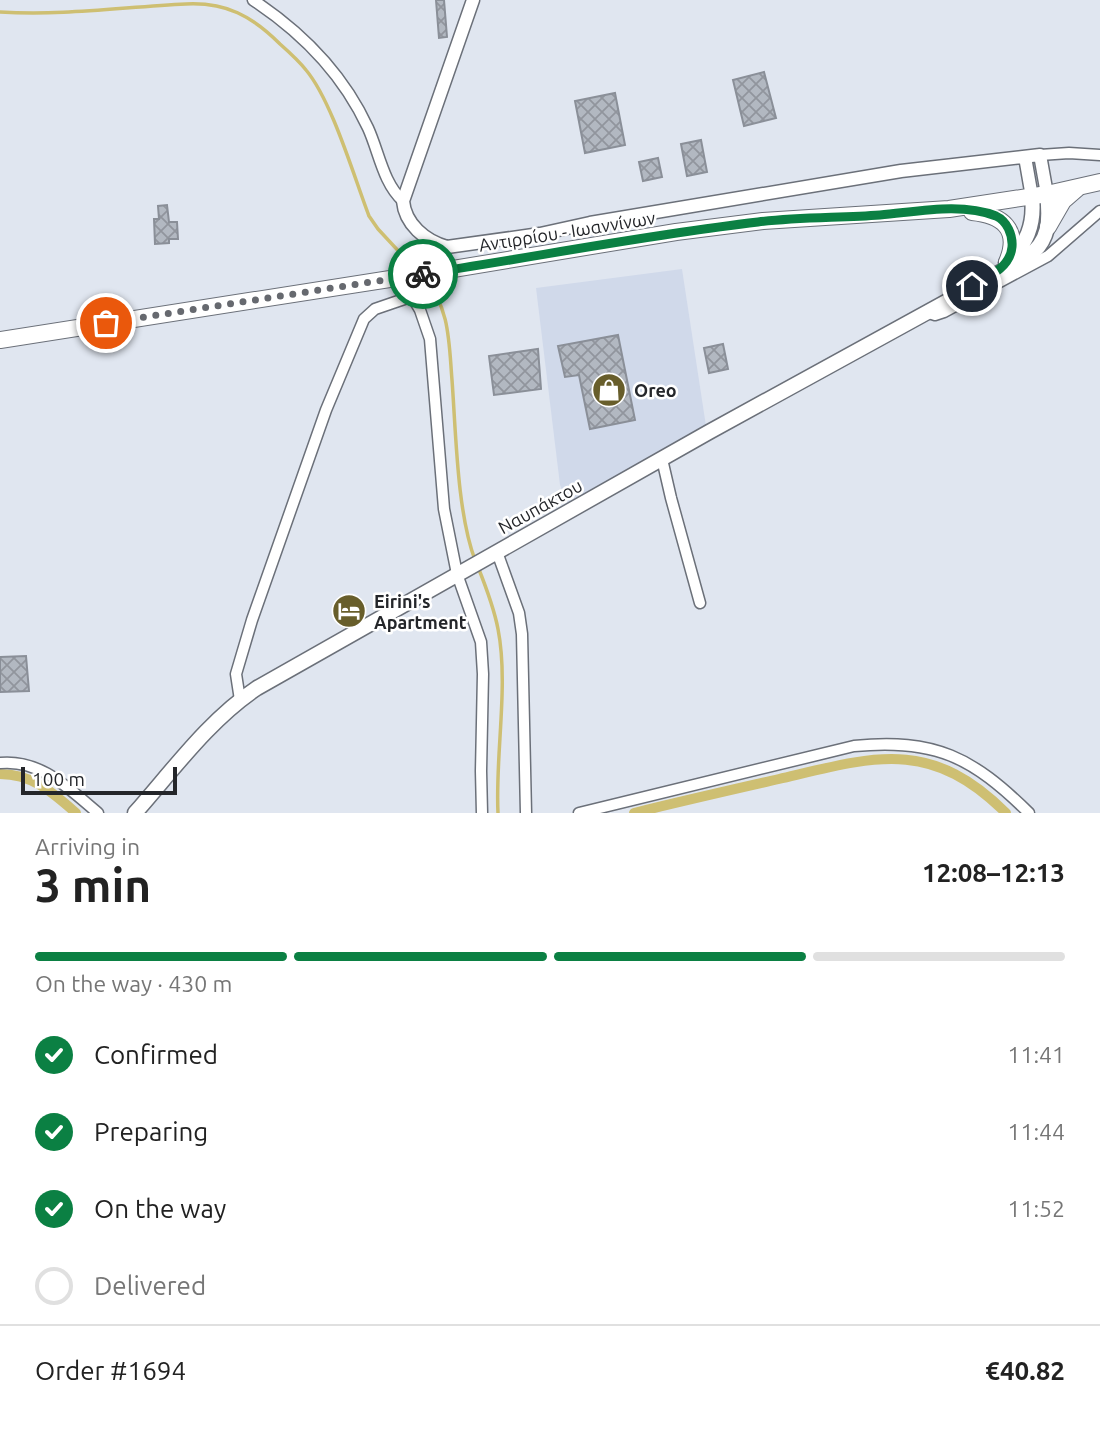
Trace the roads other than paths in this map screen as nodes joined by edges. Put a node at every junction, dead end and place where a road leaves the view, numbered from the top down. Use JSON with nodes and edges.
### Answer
{"nodes":[{"id":1,"x":253,"y":0,"type":"edge"},
{"id":2,"x":473,"y":0,"type":"edge"},
{"id":3,"x":1040,"y":155,"type":"junction"},
{"id":4,"x":1100,"y":155,"type":"edge"},
{"id":5,"x":1025,"y":157,"type":"junction"},
{"id":6,"x":1100,"y":182,"type":"edge"},
{"id":7,"x":1079,"y":187,"type":"junction"},
{"id":8,"x":1039,"y":195,"type":"junction"},
{"id":9,"x":403,"y":201,"type":"junction"},
{"id":10,"x":948,"y":209,"type":"junction"},
{"id":11,"x":1100,"y":211,"type":"edge"},
{"id":12,"x":1048,"y":227,"type":"junction"},
{"id":13,"x":447,"y":247,"type":"junction"},
{"id":14,"x":1007,"y":262,"type":"junction"},
{"id":15,"x":446,"y":271,"type":"junction"},
{"id":16,"x":995,"y":273,"type":"junction"},
{"id":17,"x":404,"y":277,"type":"junction"},
{"id":18,"x":412,"y":296,"type":"junction"},
{"id":19,"x":926,"y":312,"type":"junction"},
{"id":20,"x":0,"y":340,"type":"edge"},
{"id":21,"x":662,"y":459,"type":"junction"},
{"id":22,"x":491,"y":555,"type":"junction"},
{"id":23,"x":461,"y":573,"type":"junction"},
{"id":24,"x":700,"y":603,"type":"dead end"},
{"id":25,"x":240,"y":700,"type":"junction"},
{"id":26,"x":0,"y":763,"type":"edge"},
{"id":27,"x":98,"y":813,"type":"edge"},
{"id":28,"x":135,"y":813,"type":"edge"},
{"id":29,"x":482,"y":813,"type":"edge"},
{"id":30,"x":526,"y":813,"type":"edge"},
{"id":31,"x":579,"y":813,"type":"edge"},
{"id":32,"x":1029,"y":813,"type":"edge"}],
"edges":[{"from":1,"to":9,"type":"street"},
{"from":2,"to":9,"type":"street"},
{"from":3,"to":4,"type":"street"},
{"from":3,"to":5,"type":"street"},
{"from":3,"to":8,"type":"street"},
{"from":5,"to":8,"type":"street"},
{"from":5,"to":13,"type":"street"},
{"from":6,"to":7,"type":"main road","name":"Αντιρρίου - Ιωαννίνων"},
{"from":7,"to":8,"type":"main road","name":"Αντιρρίου - Ιωαννίνων"},
{"from":7,"to":12,"type":"main road"},
{"from":8,"to":10,"type":"main road","name":"Αντιρρίου - Ιωαννίνων"},
{"from":8,"to":12,"type":"main road"},
{"from":8,"to":14,"type":"main road","name":"Ναυπάκτου"},
{"from":9,"to":13,"type":"street"},
{"from":10,"to":14,"type":"main road"},
{"from":10,"to":15,"type":"main road","name":"Αντιρρίου - Ιωαννίνων"},
{"from":11,"to":19,"type":"street"},
{"from":12,"to":16,"type":"main road","name":"Ναυπάκτου"},
{"from":13,"to":15,"type":"street"},
{"from":14,"to":16,"type":"main road","name":"Ναυπάκτου"},
{"from":15,"to":17,"type":"main road","name":"Αντιρρίου - Ιωαννίνων"},
{"from":16,"to":19,"type":"main road","name":"Ναυπάκτου"},
{"from":17,"to":18,"type":"street"},
{"from":17,"to":20,"type":"main road","name":"Αντιρρίου - Ιωαννίνων"},
{"from":18,"to":23,"type":"street"},
{"from":18,"to":25,"type":"street"},
{"from":19,"to":21,"type":"main road","name":"Ναυπάκτου"},
{"from":21,"to":22,"type":"main road","name":"Ναυπάκτου"},
{"from":21,"to":24,"type":"street"},
{"from":22,"to":23,"type":"main road","name":"Ναυπάκτου"},
{"from":22,"to":30,"type":"street"},
{"from":23,"to":25,"type":"main road","name":"Ναυπάκτου"},
{"from":23,"to":29,"type":"street"},
{"from":25,"to":28,"type":"main road","name":"Ναυπάκτου"},
{"from":26,"to":27,"type":"street"},
{"from":31,"to":32,"type":"street"}]}
